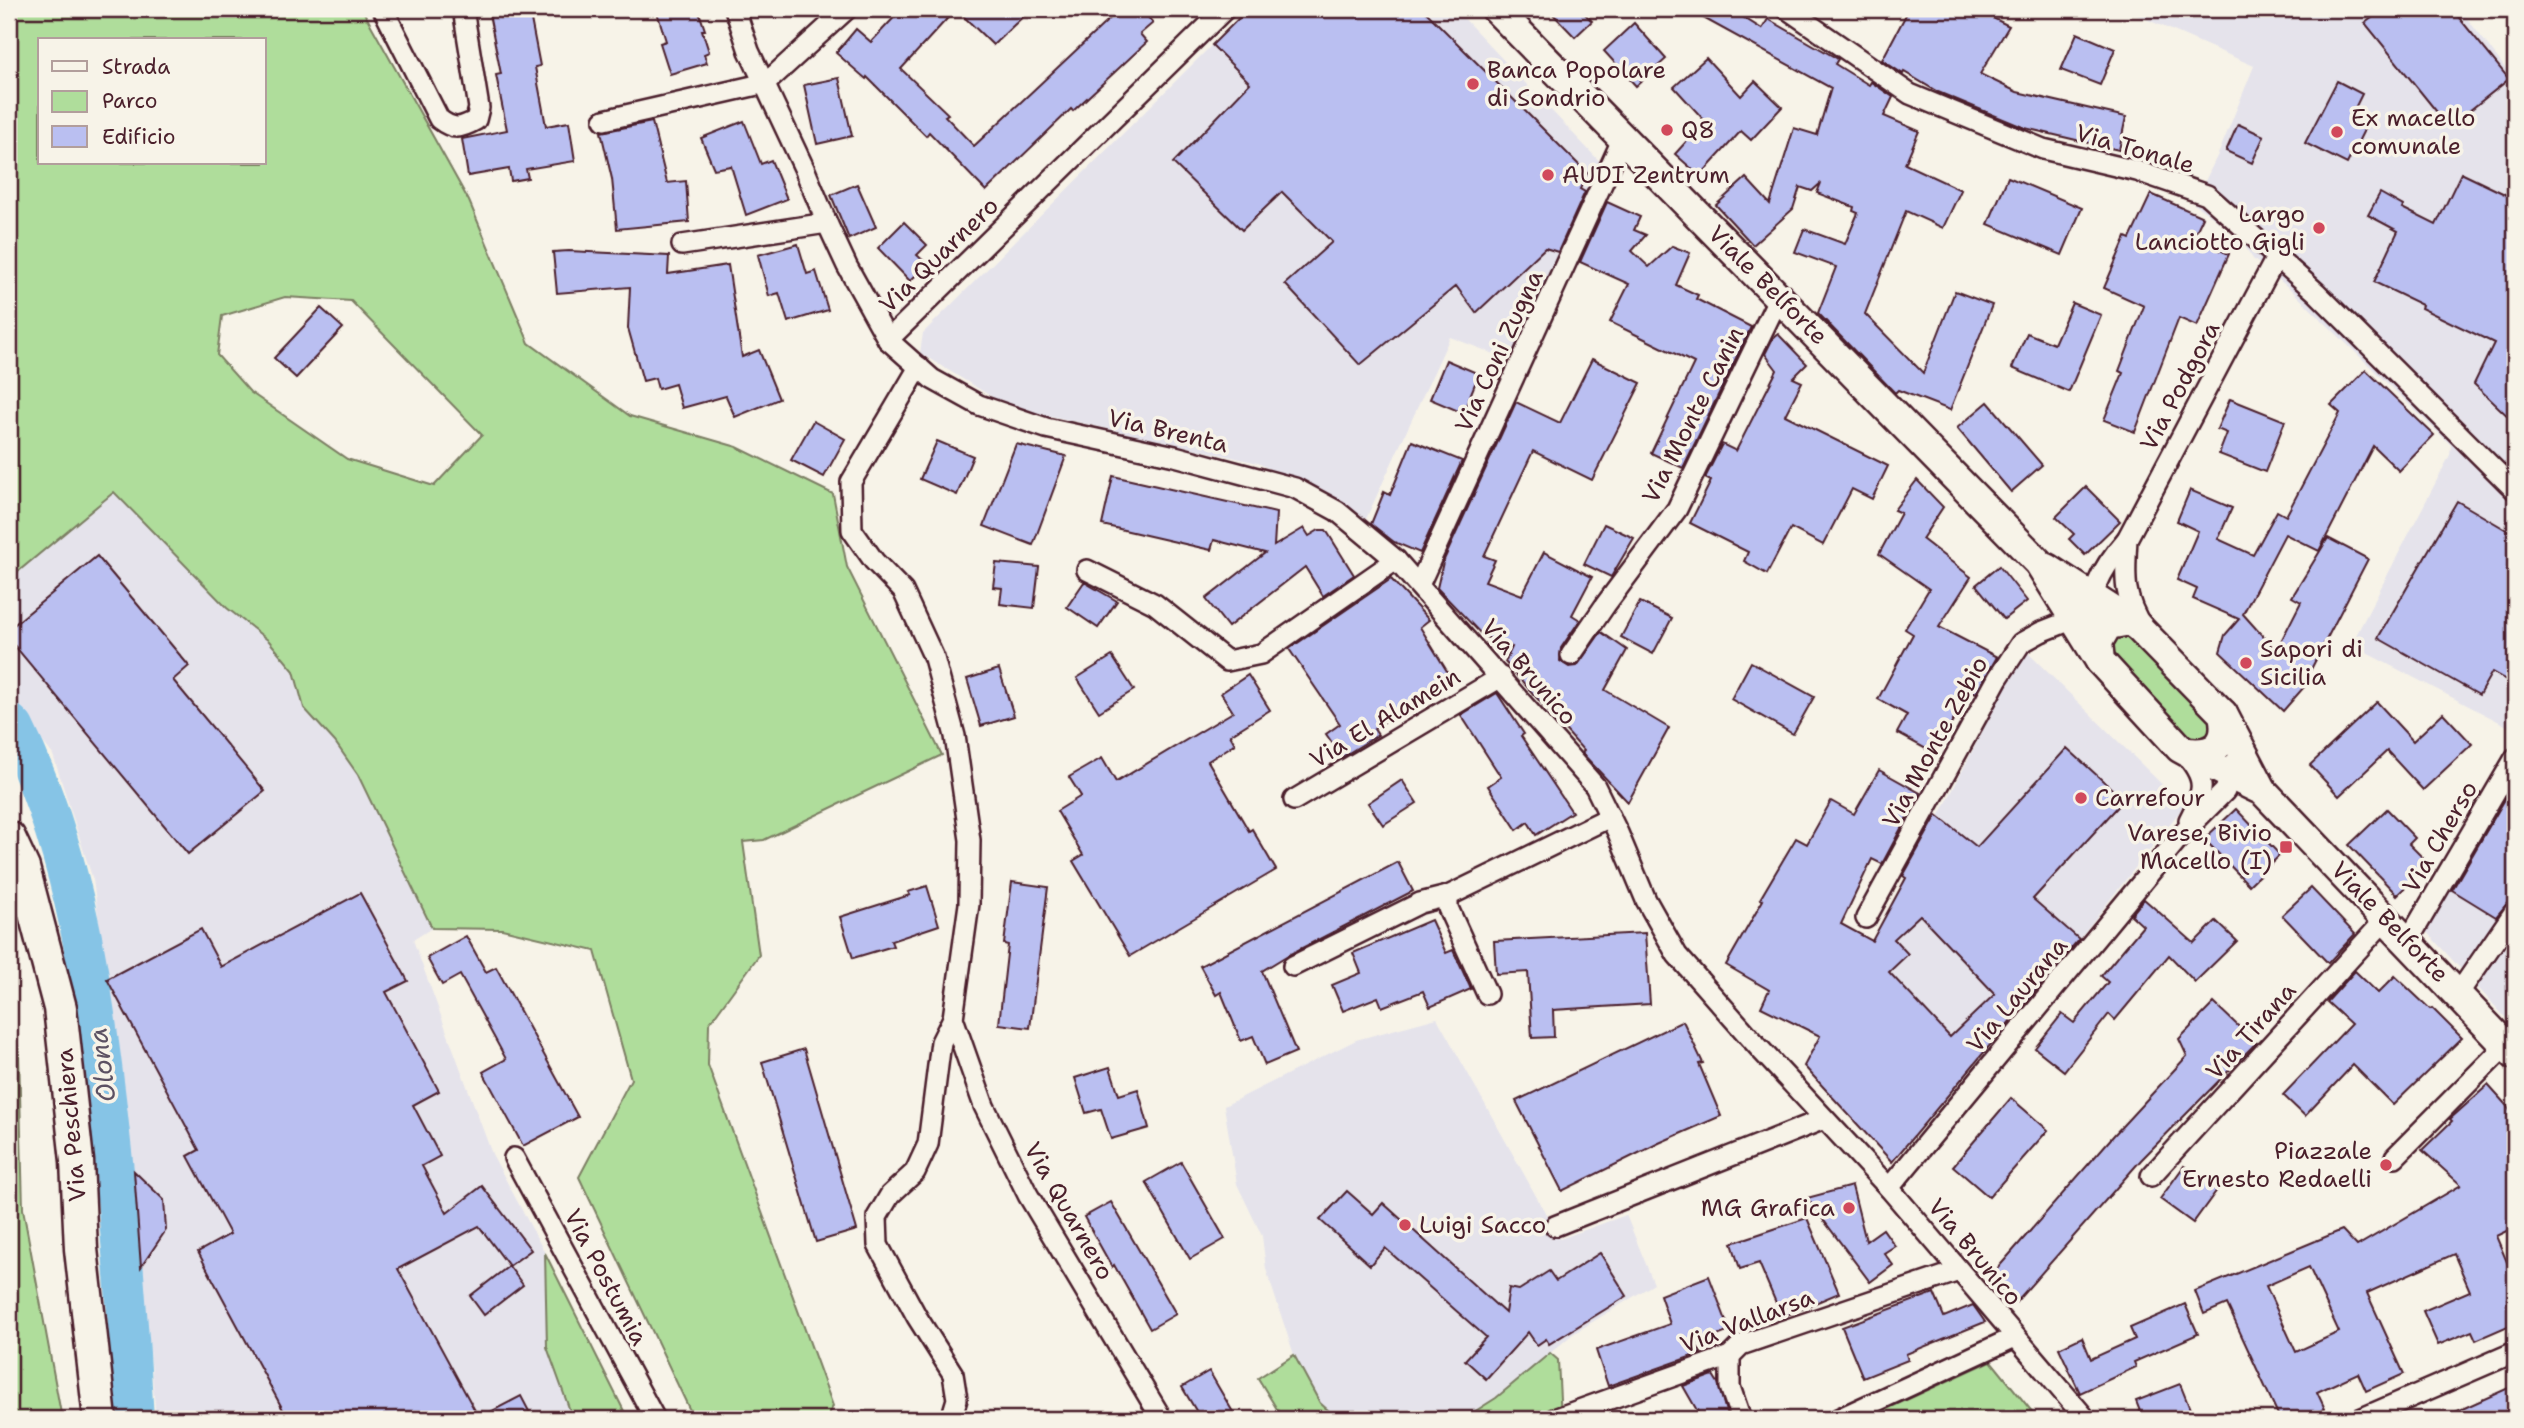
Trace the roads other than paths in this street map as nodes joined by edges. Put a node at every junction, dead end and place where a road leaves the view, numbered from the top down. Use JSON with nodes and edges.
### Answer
{"nodes":[{"id":1,"x":383,"y":9,"type":"edge"},
{"id":2,"x":463,"y":9,"type":"edge"},
{"id":3,"x":735,"y":9,"type":"edge"},
{"id":4,"x":847,"y":9,"type":"edge"},
{"id":5,"x":1225,"y":9,"type":"edge"},
{"id":6,"x":1496,"y":9,"type":"edge"},
{"id":7,"x":1787,"y":9,"type":"edge"},
{"id":8,"x":766,"y":83,"type":"junction"},
{"id":9,"x":604,"y":120,"type":"dead end"},
{"id":10,"x":1623,"y":138,"type":"junction"},
{"id":11,"x":827,"y":223,"type":"junction"},
{"id":12,"x":682,"y":245,"type":"dead end"},
{"id":13,"x":2277,"y":256,"type":"junction"},
{"id":14,"x":1779,"y":297,"type":"junction"},
{"id":15,"x":888,"y":340,"type":"junction"},
{"id":16,"x":919,"y":367,"type":"junction"},
{"id":17,"x":2515,"y":490,"type":"edge"},
{"id":18,"x":2127,"y":538,"type":"junction"},
{"id":19,"x":1396,"y":561,"type":"junction"},
{"id":20,"x":2039,"y":563,"type":"junction"},
{"id":21,"x":1087,"y":570,"type":"dead end"},
{"id":22,"x":1419,"y":585,"type":"junction"},
{"id":23,"x":2093,"y":598,"type":"junction"},
{"id":24,"x":2074,"y":620,"type":"junction"},
{"id":25,"x":2143,"y":631,"type":"junction"},
{"id":26,"x":2094,"y":652,"type":"junction"},
{"id":27,"x":1571,"y":655,"type":"dead end"},
{"id":28,"x":1501,"y":677,"type":"junction"},
{"id":29,"x":2226,"y":721,"type":"junction"},
{"id":30,"x":2184,"y":750,"type":"junction"},
{"id":31,"x":2515,"y":758,"type":"edge"},
{"id":32,"x":2230,"y":776,"type":"junction"},
{"id":33,"x":2263,"y":791,"type":"junction"},
{"id":34,"x":1294,"y":800,"type":"dead end"},
{"id":35,"x":1610,"y":817,"type":"junction"},
{"id":36,"x":2182,"y":834,"type":"junction"},
{"id":37,"x":9,"y":838,"type":"edge"},
{"id":38,"x":1448,"y":897,"type":"junction"},
{"id":39,"x":2515,"y":911,"type":"edge"},
{"id":40,"x":1866,"y":918,"type":"dead end"},
{"id":41,"x":2387,"y":918,"type":"junction"},
{"id":42,"x":2407,"y":941,"type":"junction"},
{"id":43,"x":1293,"y":966,"type":"dead end"},
{"id":44,"x":1487,"y":994,"type":"dead end"},
{"id":45,"x":2458,"y":994,"type":"junction"},
{"id":46,"x":953,"y":1018,"type":"junction"},
{"id":47,"x":2511,"y":1050,"type":"edge"},
{"id":48,"x":1824,"y":1119,"type":"junction"},
{"id":49,"x":2395,"y":1157,"type":"dead end"},
{"id":50,"x":514,"y":1158,"type":"dead end"},
{"id":51,"x":2151,"y":1176,"type":"dead end"},
{"id":52,"x":1889,"y":1188,"type":"junction"},
{"id":53,"x":1555,"y":1226,"type":"dead end"},
{"id":54,"x":1959,"y":1271,"type":"junction"},
{"id":55,"x":2015,"y":1337,"type":"junction"},
{"id":56,"x":2515,"y":1352,"type":"edge"},
{"id":57,"x":1730,"y":1356,"type":"junction"},
{"id":58,"x":100,"y":1419,"type":"edge"},
{"id":59,"x":655,"y":1419,"type":"edge"},
{"id":60,"x":951,"y":1419,"type":"edge"},
{"id":61,"x":1162,"y":1419,"type":"edge"},
{"id":62,"x":1554,"y":1419,"type":"edge"},
{"id":63,"x":1741,"y":1419,"type":"edge"},
{"id":64,"x":1838,"y":1419,"type":"edge"},
{"id":65,"x":2086,"y":1419,"type":"edge"},
{"id":66,"x":2360,"y":1419,"type":"edge"}],
"edges":[{"from":1,"to":2,"type":"street"},
{"from":3,"to":8,"type":"street"},
{"from":4,"to":8,"type":"street"},
{"from":5,"to":15,"type":"street","name":"Via Quarnero"},
{"from":6,"to":10,"type":"main road","name":"Viale Belforte"},
{"from":7,"to":13,"type":"street","name":"Via Tonale"},
{"from":8,"to":9,"type":"street"},
{"from":8,"to":11,"type":"street"},
{"from":10,"to":14,"type":"main road","name":"Viale Belforte"},
{"from":10,"to":22,"type":"street","name":"Via Coni Zugna"},
{"from":11,"to":12,"type":"street"},
{"from":11,"to":15,"type":"street"},
{"from":13,"to":17,"type":"street","name":"Via Tonale"},
{"from":13,"to":18,"type":"street","name":"Via Podgora"},
{"from":14,"to":20,"type":"main road","name":"Viale Belforte"},
{"from":14,"to":27,"type":"street","name":"Via Monte Canin"},
{"from":15,"to":16,"type":"street","name":"Via Quarnero"},
{"from":16,"to":19,"type":"street","name":"Via Brenta"},
{"from":16,"to":46,"type":"street","name":"Via Quarnero"},
{"from":18,"to":23,"type":"street","name":"Via Podgora"},
{"from":18,"to":25,"type":"street","name":"Via Podgora"},
{"from":19,"to":21,"type":"street"},
{"from":19,"to":22,"type":"street","name":"Via Brunico"},
{"from":20,"to":23,"type":"main road","name":"Viale Belforte"},
{"from":20,"to":24,"type":"main road","name":"Viale Belforte"},
{"from":22,"to":28,"type":"street","name":"Via Brunico"},
{"from":23,"to":25,"type":"main road","name":"Viale Belforte"},
{"from":23,"to":26,"type":"street","name":"Via Podgora"},
{"from":24,"to":26,"type":"main road","name":"Viale Belforte"},
{"from":24,"to":40,"type":"street","name":"Via Monte Zebio"},
{"from":25,"to":26,"type":"main road"},
{"from":25,"to":29,"type":"main road","name":"Viale Belforte"},
{"from":26,"to":30,"type":"main road","name":"Viale Belforte"},
{"from":28,"to":34,"type":"street","name":"Via El Alamein"},
{"from":28,"to":35,"type":"street","name":"Via Brunico"},
{"from":29,"to":30,"type":"main road"},
{"from":29,"to":32,"type":"street","name":"Via Laurana"},
{"from":29,"to":33,"type":"main road","name":"Viale Belforte"},
{"from":30,"to":32,"type":"main road","name":"Viale Belforte"},
{"from":30,"to":36,"type":"street","name":"Via Laurana"},
{"from":31,"to":42,"type":"street","name":"Via Cherso"},
{"from":32,"to":33,"type":"main road","name":"Viale Belforte"},
{"from":32,"to":36,"type":"street","name":"Via Laurana"},
{"from":33,"to":41,"type":"main road","name":"Viale Belforte"},
{"from":35,"to":38,"type":"street"},
{"from":35,"to":48,"type":"street","name":"Via Brunico"},
{"from":36,"to":52,"type":"street","name":"Via Laurana"},
{"from":37,"to":58,"type":"main road","name":"Via Peschiera"},
{"from":38,"to":43,"type":"street"},
{"from":38,"to":44,"type":"street"},
{"from":39,"to":45,"type":"street"},
{"from":41,"to":42,"type":"main road","name":"Viale Belforte"},
{"from":41,"to":51,"type":"street","name":"Via Tirana"},
{"from":42,"to":45,"type":"main road","name":"Viale Belforte"},
{"from":45,"to":47,"type":"main road","name":"Viale Belforte"},
{"from":46,"to":60,"type":"street","name":"Via Quarnero"},
{"from":46,"to":61,"type":"street","name":"Via Quarnero"},
{"from":47,"to":49,"type":"street"},
{"from":48,"to":52,"type":"street","name":"Via Brunico"},
{"from":48,"to":53,"type":"street"},
{"from":50,"to":59,"type":"street","name":"Via Postumia"},
{"from":52,"to":54,"type":"street","name":"Via Brunico"},
{"from":54,"to":55,"type":"street","name":"Via Brunico"},
{"from":54,"to":57,"type":"street","name":"Via Vallarsa"},
{"from":55,"to":64,"type":"street"},
{"from":55,"to":65,"type":"street","name":"Via Brunico"},
{"from":56,"to":66,"type":"street"},
{"from":57,"to":62,"type":"street","name":"Via Vallarsa"},
{"from":57,"to":63,"type":"street"}]}
